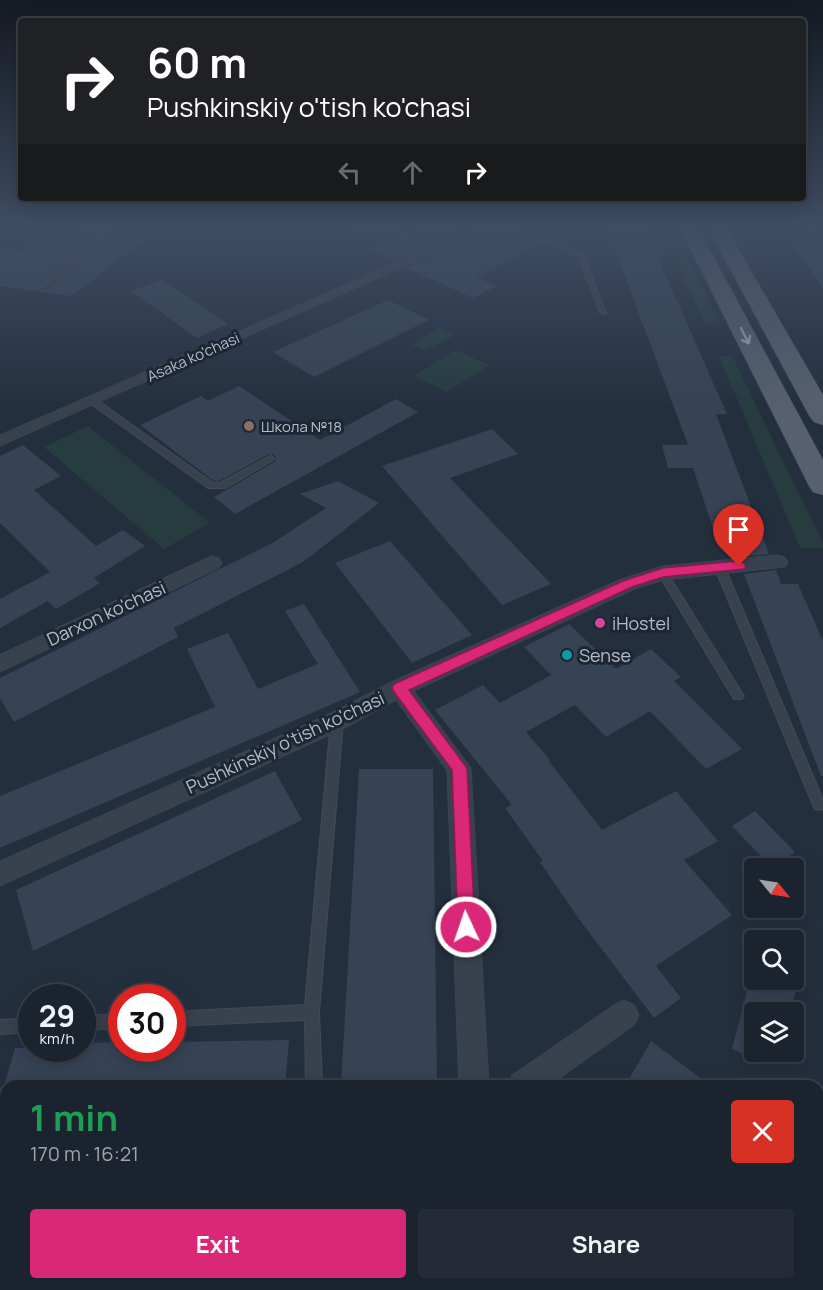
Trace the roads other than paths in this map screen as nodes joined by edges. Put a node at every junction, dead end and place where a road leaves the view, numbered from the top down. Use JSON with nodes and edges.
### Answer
{"nodes":[{"id":1,"x":349,"y":288,"type":"edge"},
{"id":2,"x":594,"y":288,"type":"edge"},
{"id":3,"x":720,"y":288,"type":"edge"},
{"id":4,"x":751,"y":288,"type":"edge"},
{"id":5,"x":603,"y":313,"type":"dead end"},
{"id":6,"x":93,"y":401,"type":"junction"},
{"id":7,"x":823,"y":417,"type":"edge"},
{"id":8,"x":0,"y":441,"type":"edge"},
{"id":9,"x":271,"y":459,"type":"dead end"},
{"id":10,"x":823,"y":486,"type":"edge"},
{"id":11,"x":778,"y":562,"type":"dead end"},
{"id":12,"x":212,"y":563,"type":"dead end"},
{"id":13,"x":720,"y":567,"type":"junction"},
{"id":14,"x":663,"y":573,"type":"junction"},
{"id":15,"x":0,"y":664,"type":"edge"},
{"id":16,"x":399,"y":688,"type":"junction"},
{"id":17,"x":738,"y":696,"type":"dead end"},
{"id":18,"x":337,"y":721,"type":"junction"},
{"id":19,"x":819,"y":805,"type":"dead end"},
{"id":20,"x":0,"y":874,"type":"edge"},
{"id":21,"x":312,"y":1012,"type":"junction"},
{"id":22,"x":624,"y":1015,"type":"dead end"},
{"id":23,"x":186,"y":1018,"type":"edge"},
{"id":24,"x":18,"y":1026,"type":"edge"},
{"id":25,"x":0,"y":1027,"type":"edge"},
{"id":26,"x":314,"y":1080,"type":"edge"},
{"id":27,"x":474,"y":1080,"type":"edge"},
{"id":28,"x":532,"y":1080,"type":"edge"}],
"edges":[{"from":1,"to":6,"type":"street","name":"Asaka ko'chasi"},
{"from":2,"to":5,"type":"lane"},
{"from":3,"to":10,"type":"main road","one_way":true},
{"from":4,"to":7,"type":"main road"},
{"from":6,"to":8,"type":"street","name":"Asaka ko'chasi"},
{"from":6,"to":9,"type":"lane"},
{"from":11,"to":13,"type":"street","name":"Pushkinskiy o'tish ko'chasi"},
{"from":12,"to":15,"type":"street","name":"Darxon ko'chasi"},
{"from":13,"to":14,"type":"street","name":"Pushkinskiy o'tish ko'chasi"},
{"from":13,"to":19,"type":"lane"},
{"from":14,"to":16,"type":"street","name":"Pushkinskiy o'tish ko'chasi"},
{"from":14,"to":17,"type":"lane"},
{"from":16,"to":18,"type":"street","name":"Pushkinskiy o'tish ko'chasi"},
{"from":16,"to":27,"type":"street"},
{"from":18,"to":20,"type":"street","name":"Pushkinskiy o'tish ko'chasi"},
{"from":18,"to":21,"type":"lane"},
{"from":21,"to":23,"type":"lane"},
{"from":21,"to":26,"type":"lane"},
{"from":22,"to":28,"type":"street"},
{"from":24,"to":25,"type":"lane"}]}
